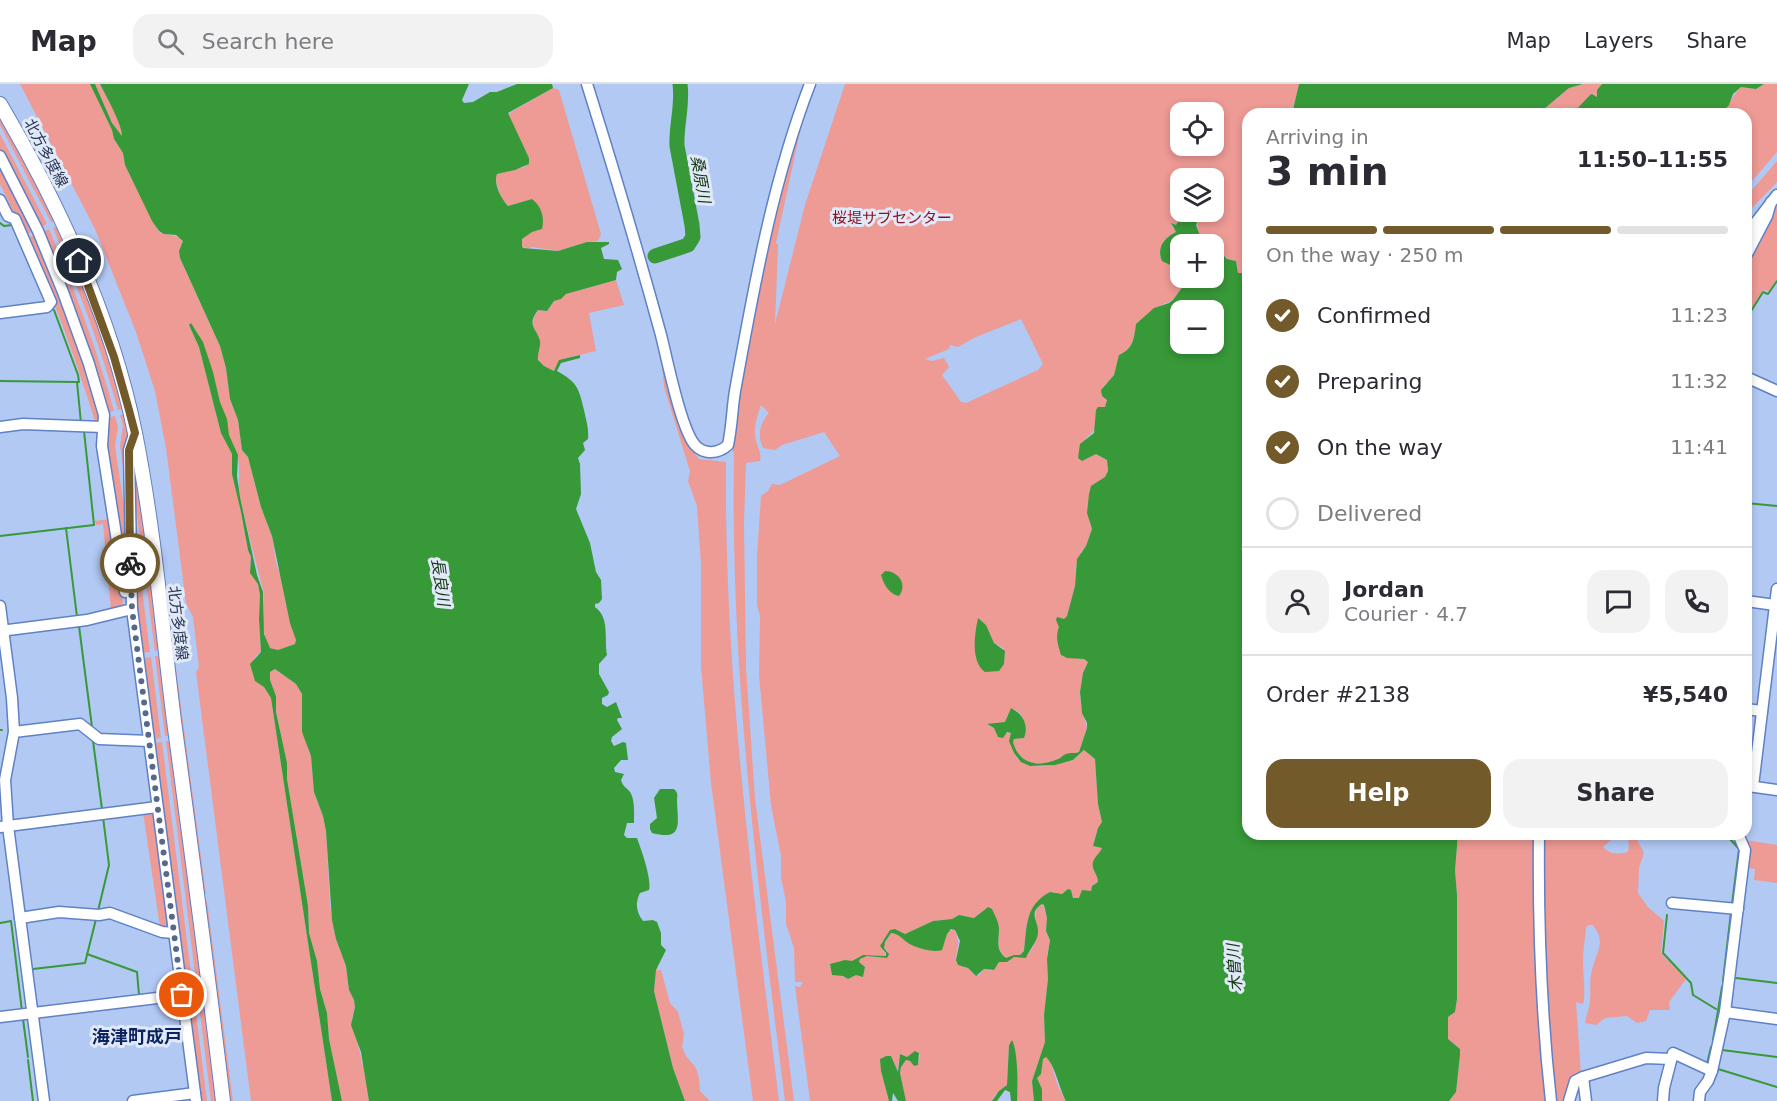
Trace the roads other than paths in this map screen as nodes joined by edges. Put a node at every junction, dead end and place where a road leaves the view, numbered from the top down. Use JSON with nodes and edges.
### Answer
{"nodes":[{"id":1,"x":587,"y":84,"type":"edge"},
{"id":2,"x":810,"y":84,"type":"edge"},
{"id":3,"x":0,"y":104,"type":"edge"},
{"id":4,"x":0,"y":156,"type":"edge"},
{"id":5,"x":1774,"y":199,"type":"edge"},
{"id":6,"x":0,"y":200,"type":"edge"},
{"id":7,"x":1752,"y":227,"type":"edge"},
{"id":8,"x":1752,"y":245,"type":"edge"},
{"id":9,"x":0,"y":313,"type":"edge"},
{"id":10,"x":1752,"y":380,"type":"edge"},
{"id":11,"x":1777,"y":391,"type":"edge"},
{"id":12,"x":0,"y":427,"type":"edge"},
{"id":13,"x":103,"y":427,"type":"junction"},
{"id":14,"x":135,"y":433,"type":"junction"},
{"id":15,"x":1777,"y":589,"type":"edge"},
{"id":16,"x":1752,"y":602,"type":"edge"},
{"id":17,"x":1775,"y":605,"type":"junction"},
{"id":18,"x":0,"y":606,"type":"edge"},
{"id":19,"x":132,"y":609,"type":"junction"},
{"id":20,"x":2,"y":631,"type":"edge"},
{"id":21,"x":1752,"y":710,"type":"edge"},
{"id":22,"x":1762,"y":711,"type":"junction"},
{"id":23,"x":14,"y":732,"type":"junction"},
{"id":24,"x":149,"y":741,"type":"junction"},
{"id":25,"x":1752,"y":769,"type":"edge"},
{"id":26,"x":1752,"y":786,"type":"edge"},
{"id":27,"x":1777,"y":790,"type":"edge"},
{"id":28,"x":157,"y":807,"type":"junction"},
{"id":29,"x":4,"y":827,"type":"edge"},
{"id":30,"x":1539,"y":840,"type":"edge"},
{"id":31,"x":1741,"y":840,"type":"edge"},
{"id":32,"x":1672,"y":903,"type":"dead end"},
{"id":33,"x":1738,"y":909,"type":"junction"},
{"id":34,"x":20,"y":918,"type":"junction"},
{"id":35,"x":174,"y":933,"type":"junction"},
{"id":36,"x":182,"y":995,"type":"junction"},
{"id":37,"x":1725,"y":1012,"type":"junction"},
{"id":38,"x":32,"y":1013,"type":"junction"},
{"id":39,"x":0,"y":1017,"type":"edge"},
{"id":40,"x":1777,"y":1019,"type":"edge"},
{"id":41,"x":1671,"y":1059,"type":"junction"},
{"id":42,"x":1712,"y":1071,"type":"junction"},
{"id":43,"x":1583,"y":1077,"type":"junction"},
{"id":44,"x":195,"y":1097,"type":"edge"},
{"id":45,"x":44,"y":1101,"type":"edge"},
{"id":46,"x":133,"y":1101,"type":"edge"},
{"id":47,"x":223,"y":1101,"type":"edge"},
{"id":48,"x":1551,"y":1101,"type":"edge"},
{"id":49,"x":1569,"y":1101,"type":"edge"},
{"id":50,"x":1586,"y":1101,"type":"edge"},
{"id":51,"x":1664,"y":1101,"type":"edge"},
{"id":52,"x":1699,"y":1101,"type":"edge"}],
"edges":[{"from":1,"to":2,"type":"street"},
{"from":3,"to":14,"type":"main road","name":"北方多度線"},
{"from":4,"to":13,"type":"street"},
{"from":5,"to":7,"type":"street"},
{"from":5,"to":8,"type":"street"},
{"from":6,"to":9,"type":"street"},
{"from":10,"to":11,"type":"street"},
{"from":12,"to":13,"type":"street"},
{"from":13,"to":19,"type":"street"},
{"from":14,"to":19,"type":"street"},
{"from":14,"to":47,"type":"main road","name":"北方多度線"},
{"from":15,"to":17,"type":"street"},
{"from":16,"to":17,"type":"street"},
{"from":17,"to":22,"type":"street"},
{"from":18,"to":20,"type":"street"},
{"from":19,"to":20,"type":"street"},
{"from":19,"to":24,"type":"street"},
{"from":20,"to":23,"type":"street"},
{"from":21,"to":22,"type":"street"},
{"from":22,"to":25,"type":"street"},
{"from":23,"to":24,"type":"street"},
{"from":23,"to":29,"type":"street"},
{"from":24,"to":28,"type":"street"},
{"from":26,"to":27,"type":"street"},
{"from":28,"to":29,"type":"street"},
{"from":28,"to":35,"type":"street"},
{"from":29,"to":34,"type":"street"},
{"from":30,"to":48,"type":"street"},
{"from":31,"to":33,"type":"street"},
{"from":32,"to":33,"type":"street"},
{"from":33,"to":37,"type":"street"},
{"from":34,"to":35,"type":"street"},
{"from":34,"to":38,"type":"street"},
{"from":35,"to":36,"type":"street"},
{"from":36,"to":38,"type":"street"},
{"from":36,"to":44,"type":"street"},
{"from":37,"to":40,"type":"street"},
{"from":37,"to":42,"type":"street"},
{"from":38,"to":39,"type":"street"},
{"from":38,"to":45,"type":"street"},
{"from":41,"to":42,"type":"street"},
{"from":41,"to":43,"type":"street"},
{"from":41,"to":51,"type":"street"},
{"from":42,"to":52,"type":"street"},
{"from":43,"to":49,"type":"street"},
{"from":43,"to":50,"type":"street"},
{"from":44,"to":46,"type":"street"}]}
